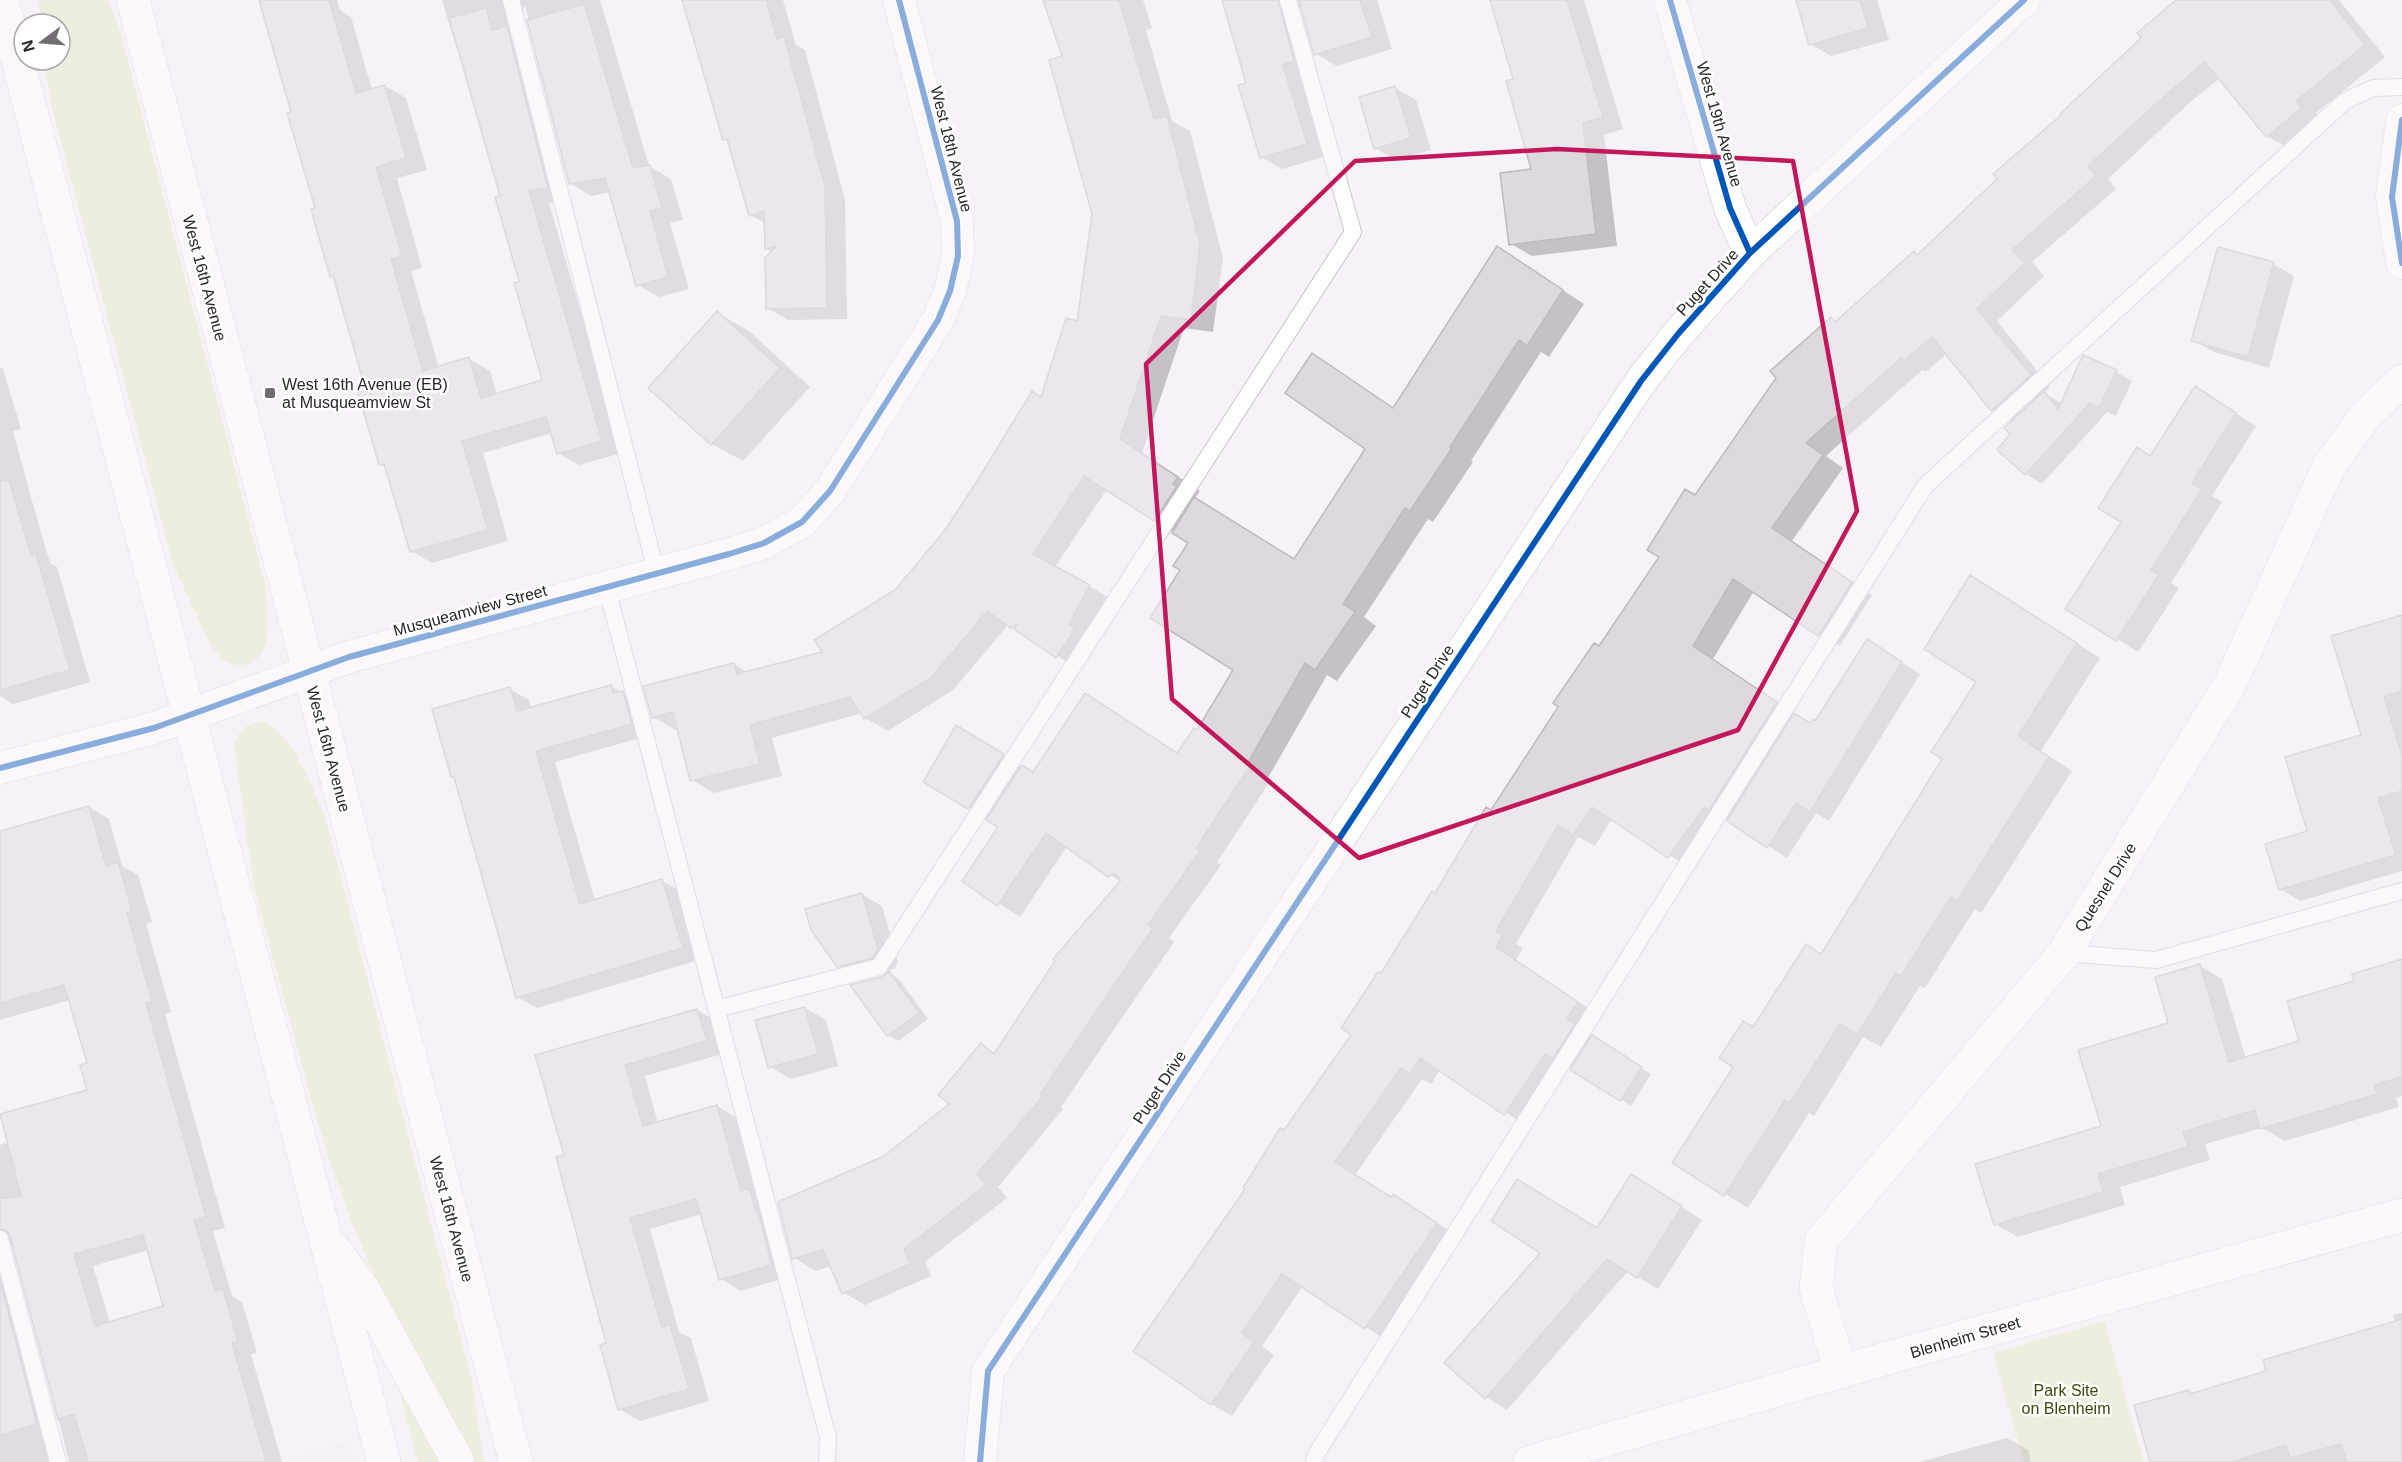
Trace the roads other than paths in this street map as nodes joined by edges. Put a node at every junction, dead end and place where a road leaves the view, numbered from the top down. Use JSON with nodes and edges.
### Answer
{"nodes":[{"id":1,"x":2,"y":0,"type":"edge"},
{"id":2,"x":133,"y":0,"type":"edge"},
{"id":3,"x":511,"y":0,"type":"edge"},
{"id":4,"x":898,"y":0,"type":"edge"},
{"id":5,"x":1288,"y":0,"type":"edge"},
{"id":6,"x":1670,"y":0,"type":"edge"},
{"id":7,"x":2014,"y":3,"type":"edge"},
{"id":8,"x":2402,"y":87,"type":"edge"},
{"id":9,"x":2402,"y":120,"type":"edge"},
{"id":10,"x":1750,"y":253,"type":"junction"},
{"id":11,"x":2402,"y":263,"type":"edge"},
{"id":12,"x":2402,"y":381,"type":"edge"},
{"id":13,"x":890,"y":399,"type":"joint"},
{"id":14,"x":657,"y":575,"type":"junction"},
{"id":15,"x":607,"y":588,"type":"junction"},
{"id":16,"x":308,"y":671,"type":"junction"},
{"id":17,"x":188,"y":716,"type":"junction"},
{"id":18,"x":0,"y":768,"type":"edge"},
{"id":19,"x":2402,"y":891,"type":"edge"},
{"id":20,"x":2064,"y":953,"type":"junction"},
{"id":21,"x":716,"y":1009,"type":"junction"},
{"id":22,"x":2402,"y":1215,"type":"edge"},
{"id":23,"x":324,"y":1234,"type":"junction"},
{"id":24,"x":0,"y":1239,"type":"edge"},
{"id":25,"x":1841,"y":1372,"type":"junction"},
{"id":26,"x":58,"y":1462,"type":"edge"},
{"id":27,"x":384,"y":1462,"type":"edge"},
{"id":28,"x":458,"y":1462,"type":"edge"},
{"id":29,"x":516,"y":1462,"type":"edge"},
{"id":30,"x":827,"y":1462,"type":"edge"},
{"id":31,"x":980,"y":1462,"type":"edge"},
{"id":32,"x":1314,"y":1462,"type":"edge"},
{"id":33,"x":1530,"y":1462,"type":"edge"}],
"edges":[{"from":1,"to":17,"type":"main road"},
{"from":2,"to":16,"type":"main road","name":"West 16th Avenue"},
{"from":3,"to":14,"type":"lane"},
{"from":4,"to":13,"type":"street","name":"West 18th Avenue"},
{"from":5,"to":21,"type":"lane"},
{"from":6,"to":10,"type":"street","name":"West 19th Avenue"},
{"from":7,"to":10,"type":"street","name":"Puget Drive"},
{"from":8,"to":32,"type":"lane"},
{"from":9,"to":11,"type":"street"},
{"from":10,"to":31,"type":"street","name":"Puget Drive"},
{"from":12,"to":20,"type":"main road","name":"Quesnel Drive"},
{"from":13,"to":14,"type":"street","name":"Musqueamview Street"},
{"from":14,"to":15,"type":"street","name":"Musqueamview Street"},
{"from":15,"to":16,"type":"street","name":"Musqueamview Street"},
{"from":15,"to":21,"type":"lane"},
{"from":16,"to":17,"type":"street","name":"Musqueamview Street"},
{"from":16,"to":29,"type":"main road","name":"West 16th Avenue"},
{"from":17,"to":18,"type":"street","name":"Musqueamview Street"},
{"from":17,"to":23,"type":"main road"},
{"from":19,"to":20,"type":"lane"},
{"from":20,"to":25,"type":"main road","name":"Quesnel Drive"},
{"from":21,"to":30,"type":"lane"},
{"from":22,"to":25,"type":"main road","name":"Blenheim Street"},
{"from":23,"to":27,"type":"main road"},
{"from":23,"to":28,"type":"main road"},
{"from":24,"to":26,"type":"lane"},
{"from":25,"to":33,"type":"main road","name":"Blenheim Street"}]}
